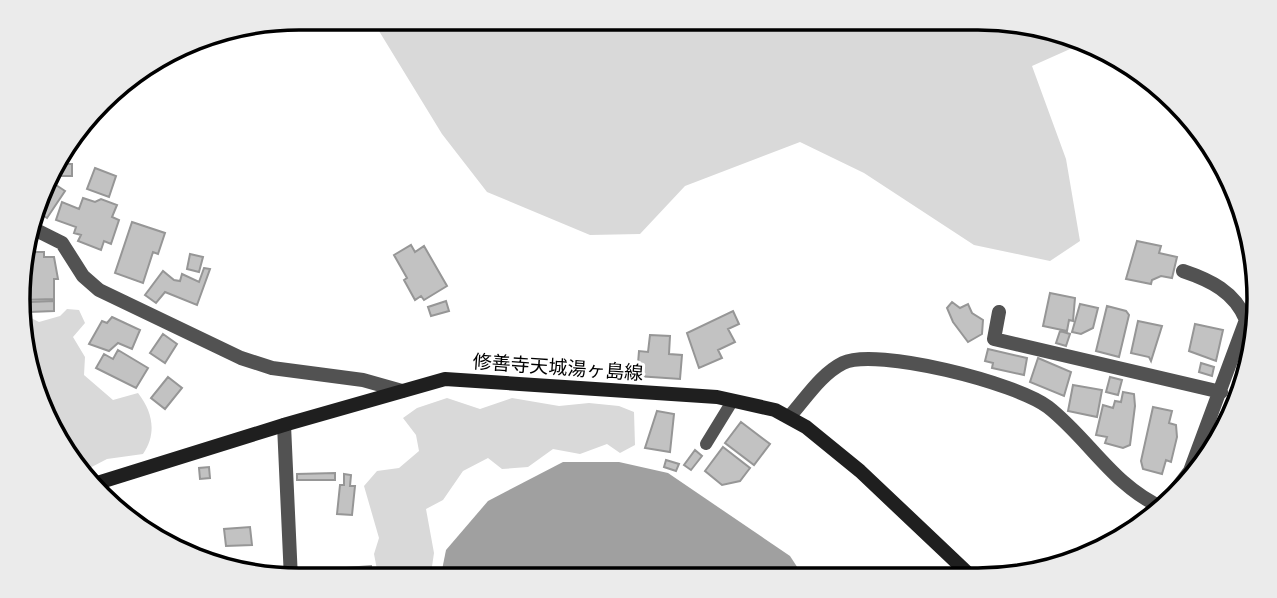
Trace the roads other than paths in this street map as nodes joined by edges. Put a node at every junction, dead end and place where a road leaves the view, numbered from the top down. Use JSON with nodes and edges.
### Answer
{"nodes":[{"id":1,"x":38,"y":231,"type":"edge"},
{"id":2,"x":1183,"y":271,"type":"dead end"},
{"id":3,"x":999,"y":312,"type":"dead end"},
{"id":4,"x":402,"y":391,"type":"junction"},
{"id":5,"x":1221,"y":391,"type":"junction"},
{"id":6,"x":733,"y":400,"type":"junction"},
{"id":7,"x":790,"y":416,"type":"junction"},
{"id":8,"x":284,"y":425,"type":"junction"},
{"id":9,"x":706,"y":444,"type":"dead end"},
{"id":10,"x":1194,"y":460,"type":"edge"},
{"id":11,"x":101,"y":481,"type":"edge"},
{"id":12,"x":1151,"y":505,"type":"edge"},
{"id":13,"x":290,"y":568,"type":"edge"},
{"id":14,"x":963,"y":568,"type":"edge"}],
"edges":[{"from":1,"to":4,"type":"street"},
{"from":2,"to":5,"type":"street"},
{"from":3,"to":5,"type":"street"},
{"from":4,"to":6,"type":"main road","name":"修善寺天城湯ヶ島線"},
{"from":4,"to":8,"type":"main road","name":"修善寺天城湯ヶ島線"},
{"from":5,"to":10,"type":"street"},
{"from":6,"to":7,"type":"main road","name":"修善寺天城湯ヶ島線"},
{"from":6,"to":9,"type":"lane"},
{"from":7,"to":12,"type":"street"},
{"from":7,"to":14,"type":"main road","name":"修善寺天城湯ヶ島線"},
{"from":8,"to":11,"type":"main road","name":"修善寺天城湯ヶ島線"},
{"from":8,"to":13,"type":"street"}]}
